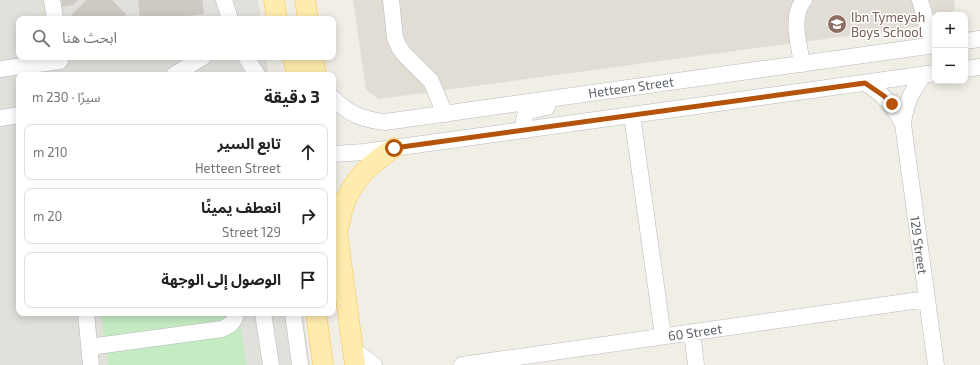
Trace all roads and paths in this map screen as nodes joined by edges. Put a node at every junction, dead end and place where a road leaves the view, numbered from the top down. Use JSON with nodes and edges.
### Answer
{"nodes":[{"id":1,"x":52,"y":0,"type":"edge"},
{"id":2,"x":224,"y":0,"type":"edge"},
{"id":3,"x":274,"y":0,"type":"edge"},
{"id":4,"x":305,"y":0,"type":"edge"},
{"id":5,"x":390,"y":0,"type":"edge"},
{"id":6,"x":804,"y":0,"type":"edge"},
{"id":7,"x":920,"y":0,"type":"edge"},
{"id":8,"x":55,"y":16,"type":"edge"},
{"id":9,"x":229,"y":16,"type":"edge"},
{"id":10,"x":277,"y":16,"type":"edge"},
{"id":11,"x":308,"y":16,"type":"edge"},
{"id":12,"x":932,"y":39,"type":"edge"},
{"id":13,"x":980,"y":39,"type":"edge"},
{"id":14,"x":968,"y":41,"type":"edge"},
{"id":15,"x":932,"y":45,"type":"edge"},
{"id":16,"x":198,"y":60,"type":"edge"},
{"id":17,"x":248,"y":60,"type":"edge"},
{"id":18,"x":282,"y":60,"type":"edge"},
{"id":19,"x":294,"y":60,"type":"edge"},
{"id":20,"x":314,"y":60,"type":"edge"},
{"id":21,"x":61,"y":64,"type":"edge"},
{"id":22,"x":802,"y":64,"type":"junction"},
{"id":23,"x":980,"y":67,"type":"edge"},
{"id":24,"x":0,"y":69,"type":"edge"},
{"id":25,"x":968,"y":69,"type":"edge"},
{"id":26,"x":179,"y":72,"type":"edge"},
{"id":27,"x":255,"y":72,"type":"edge"},
{"id":28,"x":284,"y":72,"type":"edge"},
{"id":29,"x":296,"y":72,"type":"edge"},
{"id":30,"x":316,"y":72,"type":"edge"},
{"id":31,"x":930,"y":74,"type":"edge"},
{"id":32,"x":865,"y":83,"type":"junction"},
{"id":33,"x":597,"y":92,"type":"junction"},
{"id":34,"x":336,"y":101,"type":"edge"},
{"id":35,"x":445,"y":114,"type":"junction"},
{"id":36,"x":16,"y":115,"type":"edge"},
{"id":37,"x":632,"y":115,"type":"junction"},
{"id":38,"x":0,"y":118,"type":"edge"},
{"id":39,"x":903,"y":124,"type":"junction"},
{"id":40,"x":526,"y":130,"type":"junction"},
{"id":41,"x":394,"y":148,"type":"junction"},
{"id":42,"x":336,"y":154,"type":"edge"},
{"id":43,"x":336,"y":227,"type":"edge"},
{"id":44,"x":337,"y":235,"type":"junction"},
{"id":45,"x":927,"y":299,"type":"junction"},
{"id":46,"x":86,"y":316,"type":"edge"},
{"id":47,"x":234,"y":316,"type":"edge"},
{"id":48,"x":263,"y":316,"type":"edge"},
{"id":49,"x":293,"y":316,"type":"edge"},
{"id":50,"x":316,"y":316,"type":"edge"},
{"id":51,"x":692,"y":332,"type":"junction"},
{"id":52,"x":663,"y":336,"type":"junction"},
{"id":53,"x":89,"y":347,"type":"junction"},
{"id":54,"x":353,"y":357,"type":"edge"},
{"id":55,"x":91,"y":365,"type":"edge"},
{"id":56,"x":271,"y":365,"type":"edge"},
{"id":57,"x":300,"y":365,"type":"edge"},
{"id":58,"x":323,"y":365,"type":"edge"},
{"id":59,"x":374,"y":365,"type":"edge"},
{"id":60,"x":462,"y":365,"type":"edge"},
{"id":61,"x":696,"y":365,"type":"edge"},
{"id":62,"x":936,"y":365,"type":"edge"}],
"edges":[{"from":1,"to":8,"type":"street"},
{"from":2,"to":9,"type":"street"},
{"from":3,"to":10,"type":"main road"},
{"from":4,"to":11,"type":"main road"},
{"from":5,"to":35,"type":"street"},
{"from":6,"to":22,"type":"street"},
{"from":7,"to":12,"type":"street"},
{"from":13,"to":14,"type":"street"},
{"from":15,"to":22,"type":"street","name":"Hetteen Street"},
{"from":16,"to":26,"type":"street"},
{"from":17,"to":27,"type":"street"},
{"from":18,"to":28,"type":"main road"},
{"from":19,"to":29,"type":"main road"},
{"from":20,"to":30,"type":"main road"},
{"from":21,"to":24,"type":"street"},
{"from":22,"to":33,"type":"street","name":"Hetteen Street"},
{"from":23,"to":25,"type":"street"},
{"from":31,"to":32,"type":"street"},
{"from":31,"to":39,"type":"street","name":"129 Street"},
{"from":32,"to":37,"type":"street"},
{"from":32,"to":39,"type":"street","name":"129 Street"},
{"from":33,"to":35,"type":"street","name":"Hetteen Street"},
{"from":33,"to":40,"type":"street"},
{"from":34,"to":35,"type":"street","name":"Hetteen Street"},
{"from":36,"to":38,"type":"street"},
{"from":37,"to":40,"type":"street"},
{"from":37,"to":52,"type":"street"},
{"from":39,"to":45,"type":"street","name":"129 Street"},
{"from":40,"to":41,"type":"street"},
{"from":41,"to":42,"type":"street"},
{"from":41,"to":44,"type":"main road"},
{"from":43,"to":44,"type":"main road"},
{"from":44,"to":54,"type":"main road"},
{"from":45,"to":51,"type":"street","name":"60 Street"},
{"from":45,"to":62,"type":"street","name":"129 Street"},
{"from":46,"to":53,"type":"street"},
{"from":47,"to":53,"type":"street"},
{"from":48,"to":56,"type":"street"},
{"from":49,"to":57,"type":"street"},
{"from":50,"to":58,"type":"main road"},
{"from":51,"to":52,"type":"street","name":"60 Street"},
{"from":51,"to":61,"type":"street"},
{"from":52,"to":60,"type":"street","name":"60 Street"},
{"from":53,"to":55,"type":"street"},
{"from":54,"to":59,"type":"street"}]}
